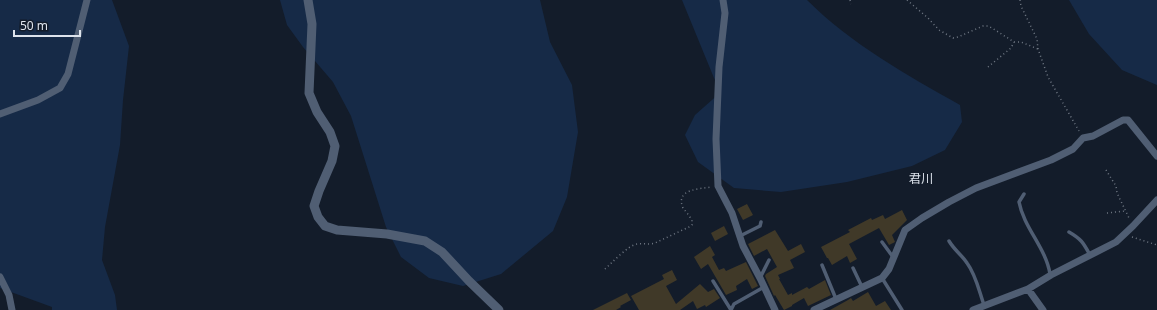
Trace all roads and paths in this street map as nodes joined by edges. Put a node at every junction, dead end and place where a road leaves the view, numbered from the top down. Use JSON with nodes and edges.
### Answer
{"nodes":[{"id":1,"x":87,"y":0,"type":"edge"},
{"id":2,"x":308,"y":0,"type":"edge"},
{"id":3,"x":724,"y":0,"type":"edge"},
{"id":4,"x":850,"y":0,"type":"edge"},
{"id":5,"x":907,"y":0,"type":"edge"},
{"id":6,"x":1020,"y":0,"type":"edge"},
{"id":7,"x":851,"y":4,"type":"dead end"},
{"id":8,"x":1014,"y":42,"type":"junction"},
{"id":9,"x":1038,"y":49,"type":"junction"},
{"id":10,"x":988,"y":67,"type":"dead end"},
{"id":11,"x":0,"y":114,"type":"edge"},
{"id":12,"x":1083,"y":138,"type":"junction"},
{"id":13,"x":1157,"y":156,"type":"edge"},
{"id":14,"x":1106,"y":170,"type":"dead end"},
{"id":15,"x":718,"y":186,"type":"junction"},
{"id":16,"x":1024,"y":194,"type":"dead end"},
{"id":17,"x":1157,"y":200,"type":"edge"},
{"id":18,"x":1125,"y":211,"type":"junction"},
{"id":19,"x":1107,"y":213,"type":"dead end"},
{"id":20,"x":761,"y":222,"type":"dead end"},
{"id":21,"x":1131,"y":228,"type":"junction"},
{"id":22,"x":1069,"y":232,"type":"dead end"},
{"id":23,"x":740,"y":236,"type":"junction"},
{"id":24,"x":949,"y":241,"type":"dead end"},
{"id":25,"x":882,"y":242,"type":"dead end"},
{"id":26,"x":1157,"y":245,"type":"edge"},
{"id":27,"x":1090,"y":254,"type":"junction"},
{"id":28,"x":894,"y":258,"type":"junction"},
{"id":29,"x":769,"y":260,"type":"dead end"},
{"id":30,"x":822,"y":266,"type":"dead end"},
{"id":31,"x":853,"y":268,"type":"dead end"},
{"id":32,"x":605,"y":269,"type":"dead end"},
{"id":33,"x":1051,"y":275,"type":"junction"},
{"id":34,"x":0,"y":277,"type":"edge"},
{"id":35,"x":760,"y":278,"type":"junction"},
{"id":36,"x":882,"y":278,"type":"junction"},
{"id":37,"x":713,"y":281,"type":"dead end"},
{"id":38,"x":764,"y":287,"type":"junction"},
{"id":39,"x":862,"y":287,"type":"junction"},
{"id":40,"x":1028,"y":289,"type":"junction"},
{"id":41,"x":837,"y":300,"type":"junction"},
{"id":42,"x":984,"y":305,"type":"junction"},
{"id":43,"x":12,"y":310,"type":"edge"},
{"id":44,"x":500,"y":310,"type":"edge"},
{"id":45,"x":731,"y":310,"type":"edge"},
{"id":46,"x":775,"y":310,"type":"edge"},
{"id":47,"x":814,"y":310,"type":"edge"},
{"id":48,"x":902,"y":310,"type":"edge"},
{"id":49,"x":973,"y":310,"type":"edge"},
{"id":50,"x":1043,"y":310,"type":"edge"}],
"edges":[{"from":1,"to":11,"type":"street"},
{"from":2,"to":44,"type":"street"},
{"from":3,"to":15,"type":"street"},
{"from":4,"to":7,"type":"path"},
{"from":5,"to":8,"type":"path"},
{"from":6,"to":9,"type":"path"},
{"from":8,"to":9,"type":"path"},
{"from":8,"to":10,"type":"path"},
{"from":9,"to":12,"type":"path"},
{"from":12,"to":13,"type":"street"},
{"from":12,"to":28,"type":"street"},
{"from":14,"to":18,"type":"path"},
{"from":15,"to":23,"type":"street"},
{"from":15,"to":32,"type":"path"},
{"from":16,"to":33,"type":"lane"},
{"from":17,"to":21,"type":"street"},
{"from":18,"to":19,"type":"path"},
{"from":18,"to":21,"type":"path"},
{"from":20,"to":23,"type":"lane"},
{"from":21,"to":26,"type":"path"},
{"from":21,"to":27,"type":"street"},
{"from":22,"to":27,"type":"lane"},
{"from":23,"to":35,"type":"street"},
{"from":24,"to":42,"type":"lane"},
{"from":25,"to":28,"type":"lane"},
{"from":27,"to":33,"type":"street"},
{"from":28,"to":36,"type":"street"},
{"from":29,"to":35,"type":"lane"},
{"from":30,"to":41,"type":"lane"},
{"from":31,"to":39,"type":"lane"},
{"from":33,"to":40,"type":"street"},
{"from":34,"to":43,"type":"street"},
{"from":35,"to":38,"type":"street"},
{"from":36,"to":39,"type":"street"},
{"from":36,"to":48,"type":"lane"},
{"from":37,"to":45,"type":"lane"},
{"from":38,"to":45,"type":"lane"},
{"from":38,"to":46,"type":"street"},
{"from":39,"to":41,"type":"street"},
{"from":40,"to":42,"type":"street"},
{"from":40,"to":50,"type":"street"},
{"from":41,"to":47,"type":"street"},
{"from":42,"to":49,"type":"street"}]}
